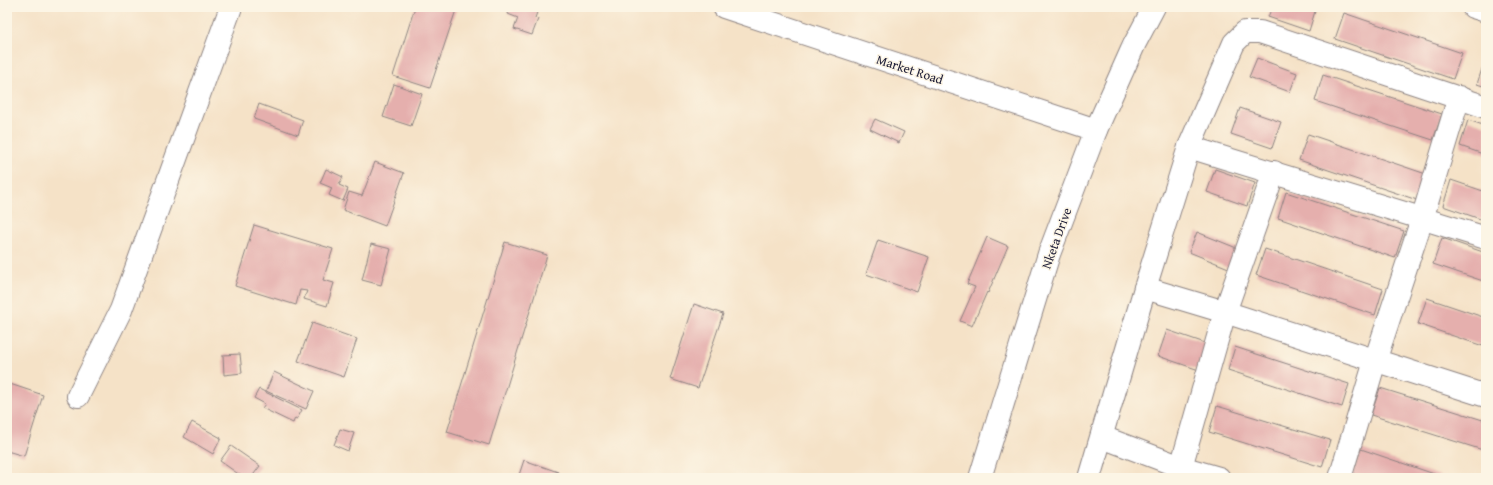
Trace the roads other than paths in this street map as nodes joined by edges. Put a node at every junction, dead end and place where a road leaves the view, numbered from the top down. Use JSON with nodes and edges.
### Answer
{"nodes":[{"id":1,"x":231,"y":7,"type":"edge"},
{"id":2,"x":724,"y":7,"type":"edge"},
{"id":3,"x":1154,"y":7,"type":"edge"},
{"id":4,"x":1473,"y":7,"type":"edge"},
{"id":5,"x":1486,"y":12,"type":"edge"},
{"id":6,"x":1459,"y":97,"type":"junction"},
{"id":7,"x":1486,"y":107,"type":"edge"},
{"id":8,"x":1096,"y":130,"type":"junction"},
{"id":9,"x":1189,"y":147,"type":"junction"},
{"id":10,"x":1274,"y":172,"type":"junction"},
{"id":11,"x":1422,"y":219,"type":"junction"},
{"id":12,"x":1486,"y":238,"type":"edge"},
{"id":13,"x":1145,"y":288,"type":"junction"},
{"id":14,"x":1225,"y":312,"type":"junction"},
{"id":15,"x":1375,"y":361,"type":"junction"},
{"id":16,"x":78,"y":396,"type":"dead end"},
{"id":17,"x":1486,"y":396,"type":"edge"},
{"id":18,"x":1102,"y":436,"type":"junction"},
{"id":19,"x":1182,"y":467,"type":"junction"},
{"id":20,"x":980,"y":478,"type":"edge"},
{"id":21,"x":1089,"y":478,"type":"edge"},
{"id":22,"x":1219,"y":478,"type":"edge"},
{"id":23,"x":1340,"y":478,"type":"edge"}],
"edges":[{"from":1,"to":16,"type":"street"},
{"from":2,"to":8,"type":"street","name":"Market Road"},
{"from":3,"to":8,"type":"street","name":"Nketa Drive"},
{"from":4,"to":5,"type":"street"},
{"from":6,"to":7,"type":"street"},
{"from":6,"to":9,"type":"street"},
{"from":6,"to":11,"type":"street"},
{"from":8,"to":20,"type":"street","name":"Nketa Drive"},
{"from":9,"to":10,"type":"street"},
{"from":9,"to":13,"type":"street"},
{"from":10,"to":11,"type":"street"},
{"from":10,"to":14,"type":"street"},
{"from":11,"to":12,"type":"street"},
{"from":11,"to":15,"type":"street"},
{"from":13,"to":14,"type":"street"},
{"from":13,"to":18,"type":"street"},
{"from":14,"to":15,"type":"street"},
{"from":14,"to":19,"type":"street"},
{"from":15,"to":17,"type":"street"},
{"from":15,"to":23,"type":"street"},
{"from":18,"to":19,"type":"street"},
{"from":18,"to":21,"type":"street"},
{"from":19,"to":22,"type":"street"}]}
